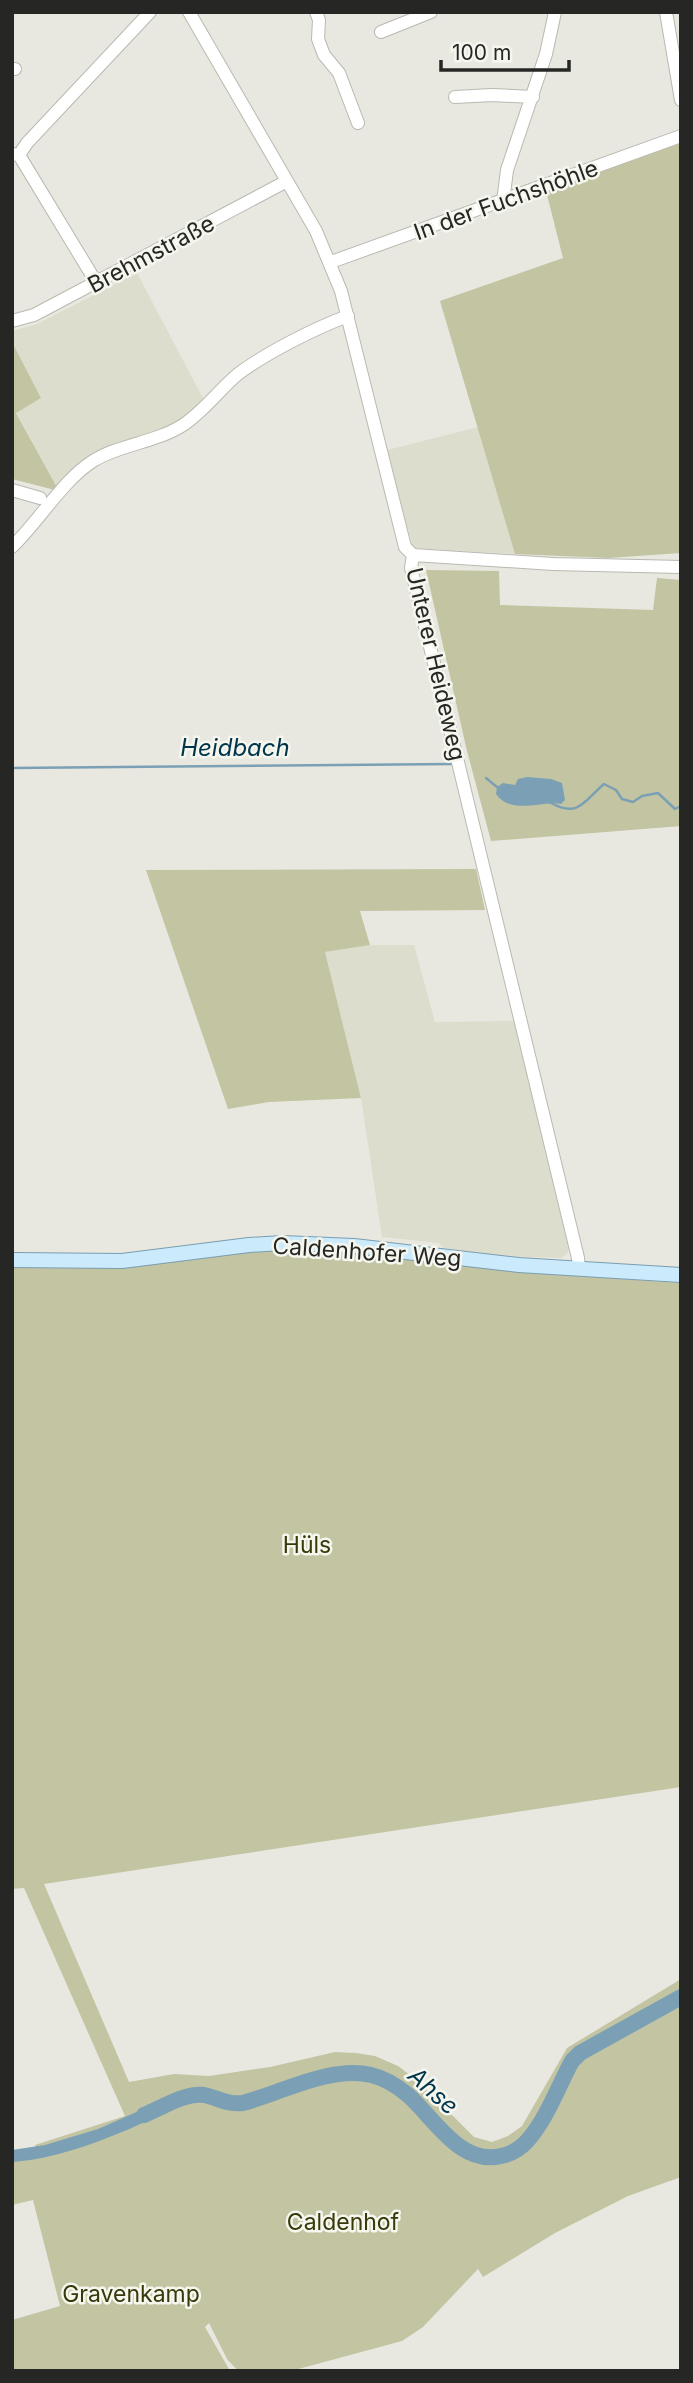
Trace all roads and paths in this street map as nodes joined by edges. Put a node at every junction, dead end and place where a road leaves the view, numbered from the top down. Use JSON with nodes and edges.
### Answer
{"nodes":[{"id":1,"x":150,"y":12,"type":"edge"},
{"id":2,"x":316,"y":12,"type":"edge"},
{"id":3,"x":431,"y":12,"type":"edge"},
{"id":4,"x":555,"y":12,"type":"edge"},
{"id":5,"x":666,"y":12,"type":"edge"},
{"id":6,"x":194,"y":14,"type":"edge"},
{"id":7,"x":381,"y":32,"type":"dead end"},
{"id":8,"x":455,"y":97,"type":"dead end"},
{"id":9,"x":533,"y":97,"type":"junction"},
{"id":10,"x":681,"y":100,"type":"edge"},
{"id":11,"x":358,"y":122,"type":"dead end"},
{"id":12,"x":681,"y":136,"type":"edge"},
{"id":13,"x":16,"y":155,"type":"edge"},
{"id":14,"x":287,"y":181,"type":"junction"},
{"id":15,"x":503,"y":202,"type":"junction"},
{"id":16,"x":331,"y":262,"type":"junction"},
{"id":17,"x":96,"y":282,"type":"junction"},
{"id":18,"x":348,"y":316,"type":"junction"},
{"id":19,"x":12,"y":321,"type":"edge"},
{"id":20,"x":12,"y":490,"type":"edge"},
{"id":21,"x":40,"y":498,"type":"dead end"},
{"id":22,"x":12,"y":547,"type":"edge"},
{"id":23,"x":413,"y":555,"type":"junction"},
{"id":24,"x":681,"y":568,"type":"edge"},
{"id":25,"x":12,"y":1259,"type":"edge"},
{"id":26,"x":579,"y":1268,"type":"junction"},
{"id":27,"x":681,"y":1275,"type":"edge"}],
"edges":[{"from":1,"to":13,"type":"street"},
{"from":2,"to":11,"type":"street"},
{"from":3,"to":7,"type":"street"},
{"from":4,"to":9,"type":"street"},
{"from":5,"to":10,"type":"street"},
{"from":6,"to":14,"type":"street","name":"Unterer Heideweg"},
{"from":8,"to":9,"type":"street"},
{"from":9,"to":15,"type":"street"},
{"from":12,"to":15,"type":"street","name":"In der Fuchshöhle"},
{"from":13,"to":17,"type":"street"},
{"from":14,"to":16,"type":"street","name":"Unterer Heideweg"},
{"from":14,"to":17,"type":"street","name":"Brehmstraße"},
{"from":15,"to":16,"type":"street","name":"In der Fuchshöhle"},
{"from":16,"to":18,"type":"street","name":"Unterer Heideweg"},
{"from":17,"to":19,"type":"street","name":"Brehmstraße"},
{"from":18,"to":22,"type":"street"},
{"from":18,"to":23,"type":"street","name":"Unterer Heideweg"},
{"from":20,"to":21,"type":"street"},
{"from":23,"to":24,"type":"street"},
{"from":23,"to":26,"type":"street","name":"Unterer Heideweg"},
{"from":25,"to":26,"type":"main road","name":"Caldenhofer Weg"},
{"from":26,"to":27,"type":"main road","name":"Caldenhofer Weg"}]}
